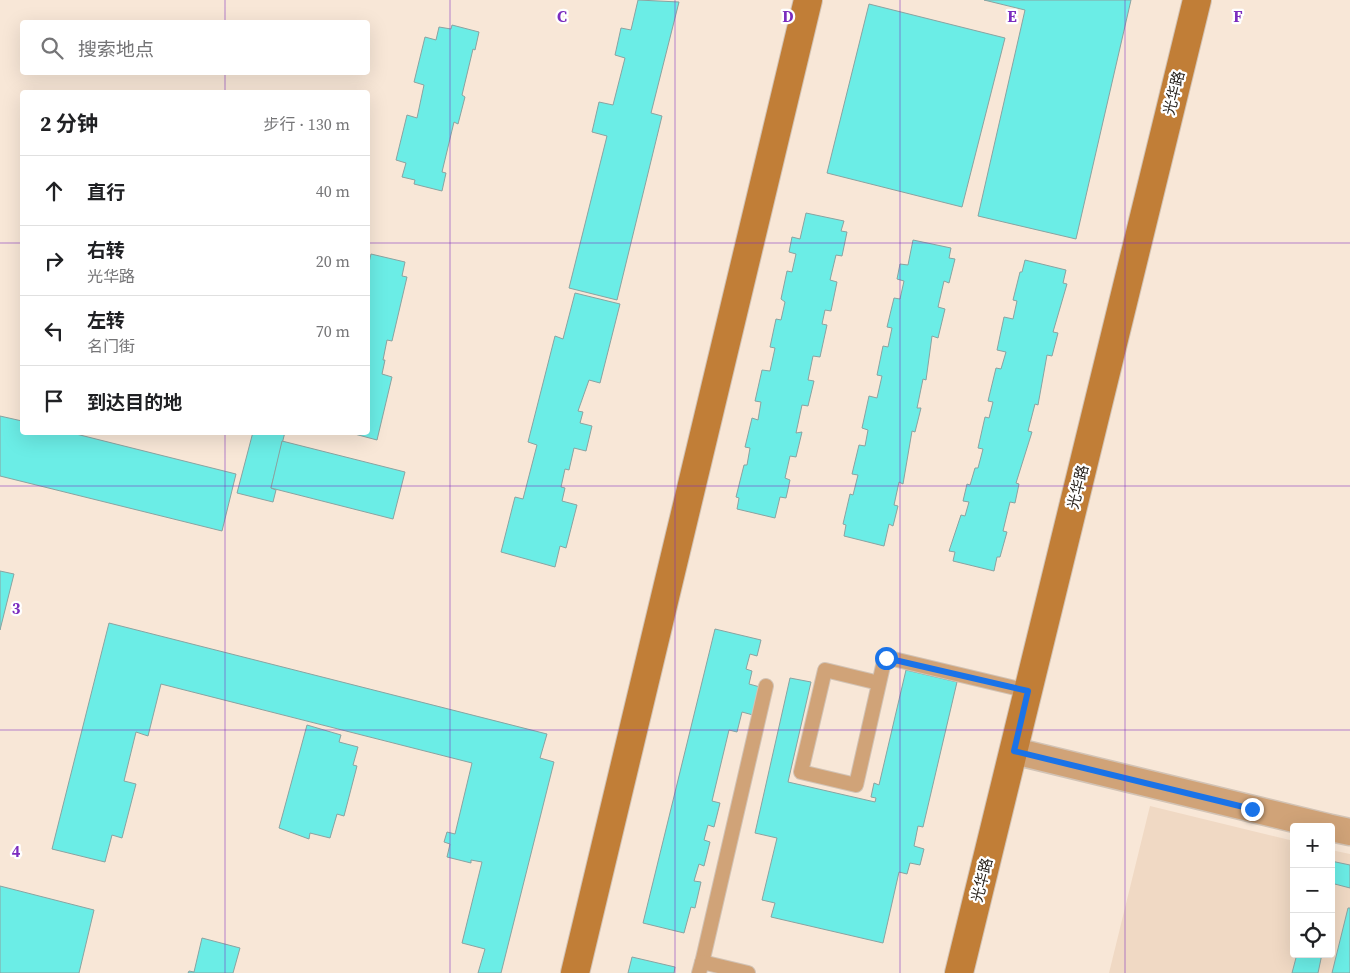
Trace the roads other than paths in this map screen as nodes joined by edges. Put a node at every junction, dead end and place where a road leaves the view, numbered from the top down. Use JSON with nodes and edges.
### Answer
{"nodes":[{"id":1,"x":808,"y":0,"type":"edge"},
{"id":2,"x":1197,"y":0,"type":"edge"},
{"id":3,"x":879,"y":683,"type":"junction"},
{"id":4,"x":766,"y":686,"type":"dead end"},
{"id":5,"x":1028,"y":691,"type":"junction"},
{"id":6,"x":1014,"y":751,"type":"junction"},
{"id":7,"x":1311,"y":823,"type":"edge"},
{"id":8,"x":1335,"y":829,"type":"edge"},
{"id":9,"x":1350,"y":832,"type":"edge"},
{"id":10,"x":701,"y":968,"type":"edge"},
{"id":11,"x":575,"y":973,"type":"edge"},
{"id":12,"x":748,"y":973,"type":"edge"},
{"id":13,"x":959,"y":973,"type":"edge"}],
"edges":[{"from":1,"to":11,"type":"street"},
{"from":2,"to":5,"type":"street","name":"光华路"},
{"from":3,"to":3,"type":"lane"},
{"from":3,"to":5,"type":"lane"},
{"from":4,"to":10,"type":"lane"},
{"from":5,"to":6,"type":"street","name":"光华路"},
{"from":6,"to":7,"type":"street"},
{"from":6,"to":13,"type":"street","name":"光华路"},
{"from":8,"to":9,"type":"street"},
{"from":10,"to":12,"type":"lane"}]}
